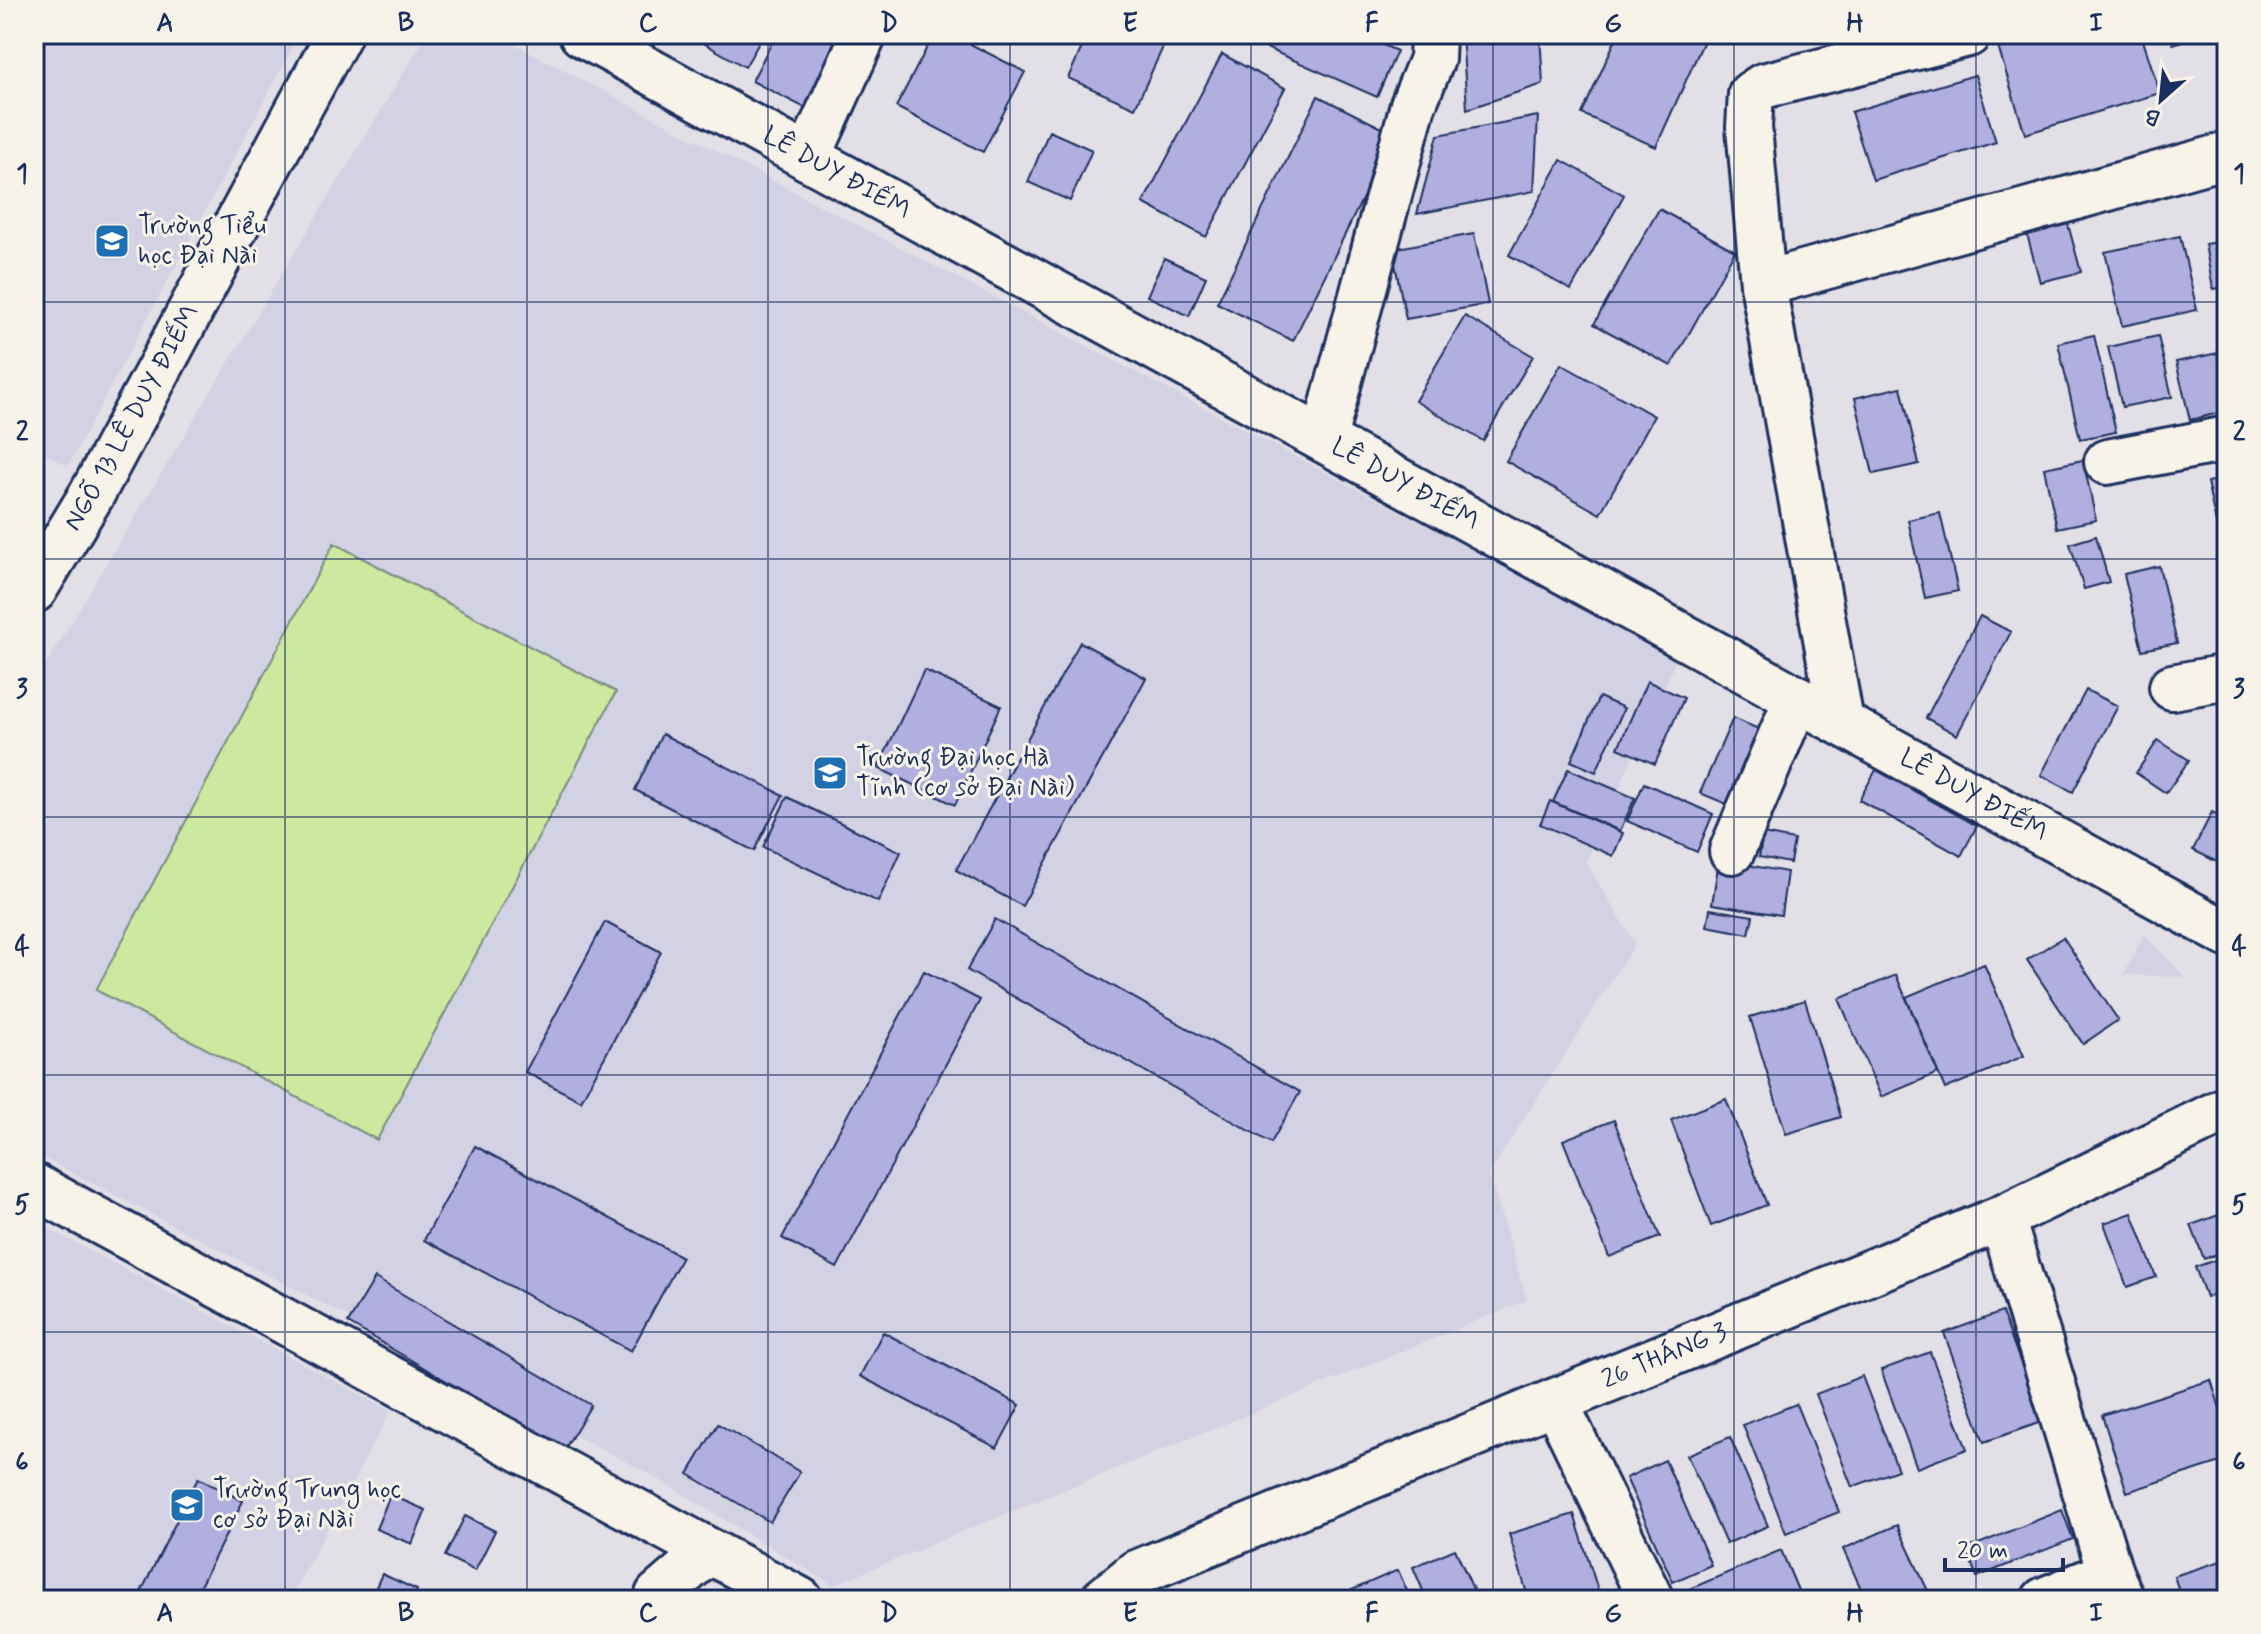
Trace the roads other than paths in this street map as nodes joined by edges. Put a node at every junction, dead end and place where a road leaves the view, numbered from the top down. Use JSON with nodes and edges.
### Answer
{"nodes":[{"id":1,"x":339,"y":34,"type":"edge"},
{"id":2,"x":582,"y":34,"type":"edge"},
{"id":3,"x":864,"y":34,"type":"edge"},
{"id":4,"x":1968,"y":34,"type":"edge"},
{"id":5,"x":1426,"y":37,"type":"edge"},
{"id":6,"x":2227,"y":155,"type":"edge"},
{"id":7,"x":808,"y":158,"type":"junction"},
{"id":8,"x":1763,"y":284,"type":"junction"},
{"id":9,"x":1324,"y":438,"type":"junction"},
{"id":10,"x":2227,"y":439,"type":"edge"},
{"id":11,"x":2107,"y":462,"type":"dead end"},
{"id":12,"x":34,"y":590,"type":"edge"},
{"id":13,"x":2227,"y":677,"type":"edge"},
{"id":14,"x":2172,"y":687,"type":"dead end"},
{"id":15,"x":1797,"y":698,"type":"junction"},
{"id":16,"x":1841,"y":722,"type":"junction"},
{"id":17,"x":1732,"y":851,"type":"dead end"},
{"id":18,"x":2227,"y":934,"type":"edge"},
{"id":19,"x":2227,"y":1109,"type":"edge"},
{"id":20,"x":34,"y":1186,"type":"edge"},
{"id":21,"x":2002,"y":1218,"type":"junction"},
{"id":22,"x":1555,"y":1401,"type":"junction"},
{"id":23,"x":709,"y":1551,"type":"junction"},
{"id":24,"x":2116,"y":1586,"type":"edge"},
{"id":25,"x":662,"y":1600,"type":"edge"},
{"id":26,"x":800,"y":1600,"type":"edge"},
{"id":27,"x":1103,"y":1600,"type":"edge"},
{"id":28,"x":1651,"y":1600,"type":"edge"},
{"id":29,"x":2044,"y":1600,"type":"edge"}],
"edges":[{"from":1,"to":12,"type":"street","name":"NGÕ 13 LÊ DUY ĐIẾM"},
{"from":2,"to":7,"type":"street","name":"LÊ DUY ĐIẾM"},
{"from":3,"to":7,"type":"street"},
{"from":4,"to":8,"type":"street"},
{"from":5,"to":9,"type":"street"},
{"from":6,"to":8,"type":"street"},
{"from":7,"to":9,"type":"street","name":"LÊ DUY ĐIẾM"},
{"from":8,"to":16,"type":"street"},
{"from":9,"to":15,"type":"street","name":"LÊ DUY ĐIẾM"},
{"from":10,"to":11,"type":"street"},
{"from":13,"to":14,"type":"street"},
{"from":15,"to":16,"type":"street","name":"LÊ DUY ĐIẾM"},
{"from":15,"to":17,"type":"street"},
{"from":16,"to":18,"type":"street","name":"LÊ DUY ĐIẾM"},
{"from":19,"to":21,"type":"street","name":"26 THÁNG 3"},
{"from":20,"to":23,"type":"street"},
{"from":21,"to":22,"type":"street","name":"26 THÁNG 3"},
{"from":21,"to":24,"type":"street"},
{"from":22,"to":27,"type":"street","name":"26 THÁNG 3"},
{"from":22,"to":28,"type":"street"},
{"from":23,"to":25,"type":"street"},
{"from":23,"to":26,"type":"street"},
{"from":24,"to":29,"type":"street"}]}
